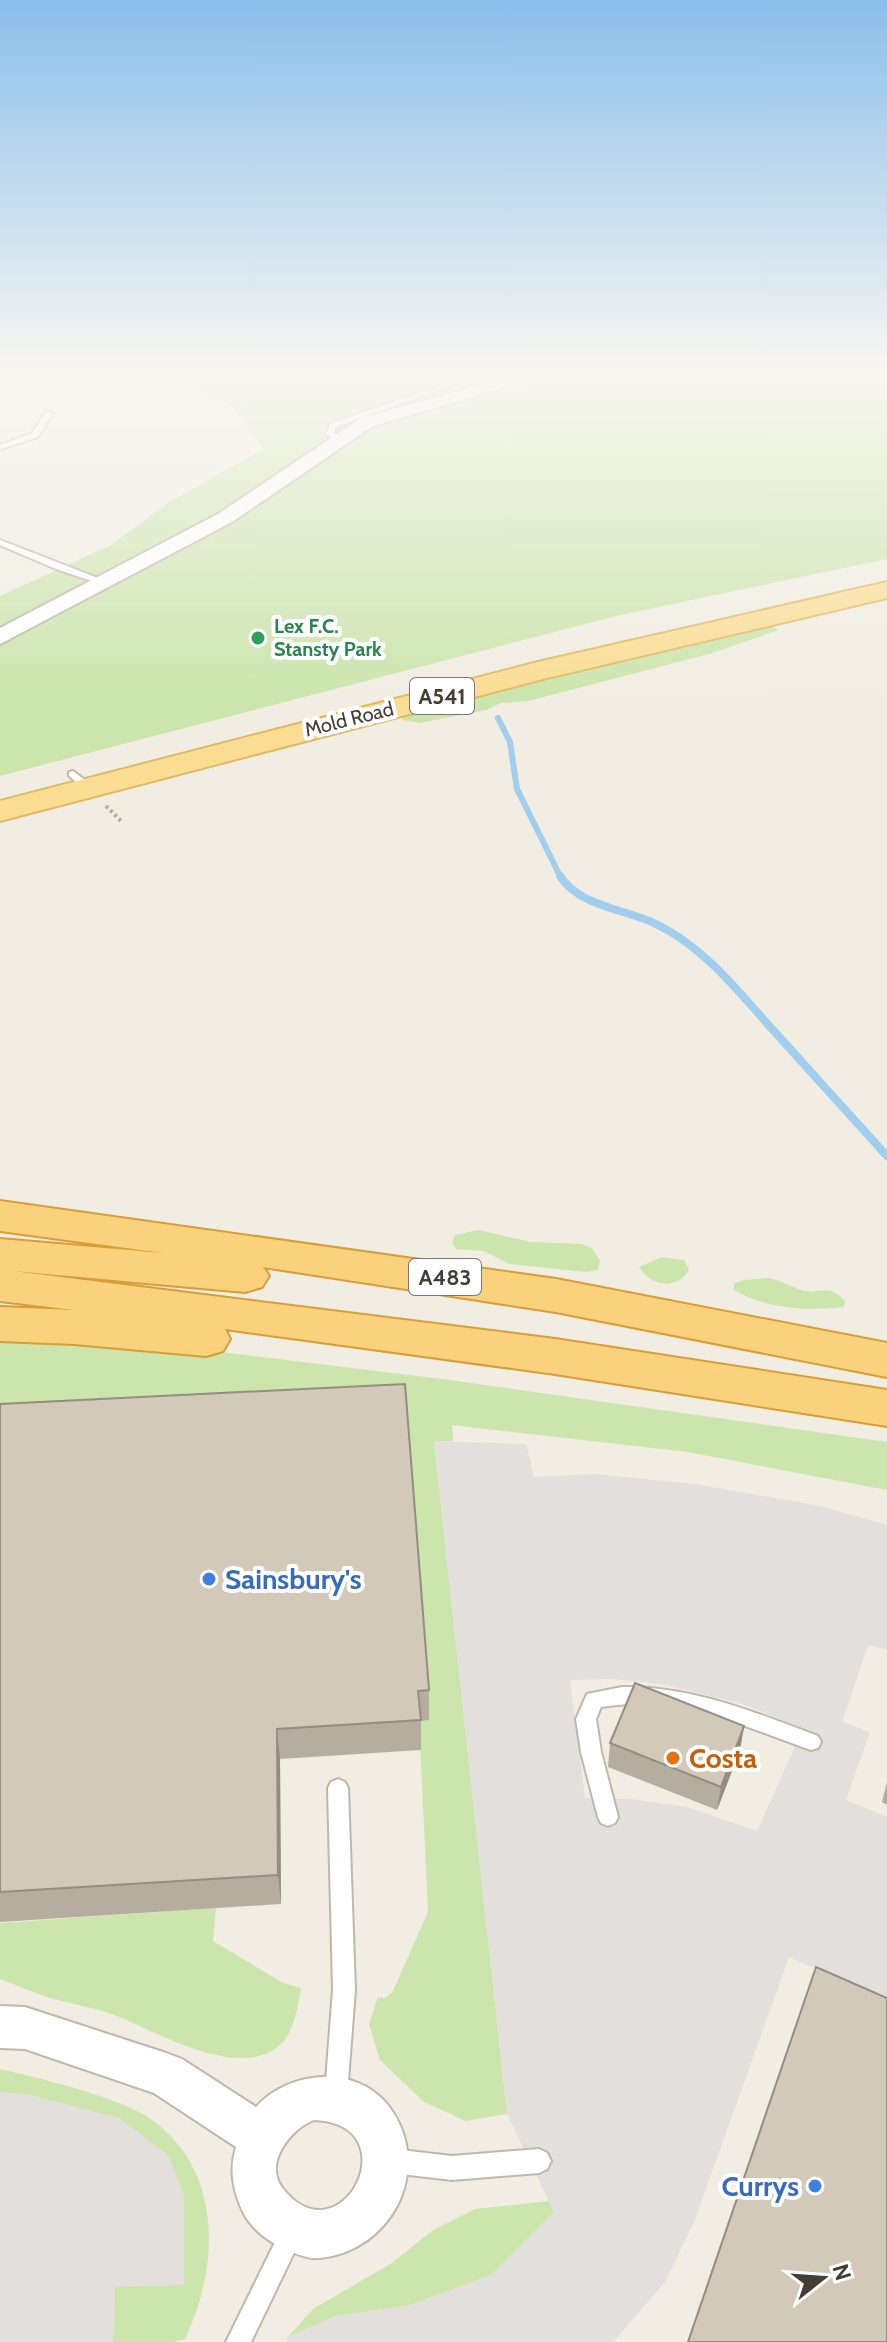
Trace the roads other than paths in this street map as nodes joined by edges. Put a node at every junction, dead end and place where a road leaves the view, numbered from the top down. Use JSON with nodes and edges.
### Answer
{"nodes":[{"id":1,"x":275,"y":484,"type":"edge"},
{"id":2,"x":0,"y":542,"type":"edge"},
{"id":3,"x":887,"y":575,"type":"edge"},
{"id":4,"x":104,"y":582,"type":"junction"},
{"id":5,"x":887,"y":590,"type":"edge"},
{"id":6,"x":0,"y":637,"type":"edge"},
{"id":7,"x":81,"y":781,"type":"junction"},
{"id":8,"x":0,"y":793,"type":"edge"},
{"id":9,"x":0,"y":811,"type":"edge"},
{"id":10,"x":0,"y":1216,"type":"edge"},
{"id":11,"x":0,"y":1254,"type":"edge"},
{"id":12,"x":0,"y":1285,"type":"edge"},
{"id":13,"x":0,"y":1324,"type":"edge"},
{"id":14,"x":887,"y":1360,"type":"edge"},
{"id":15,"x":887,"y":1371,"type":"edge"},
{"id":16,"x":887,"y":1408,"type":"edge"},
{"id":17,"x":887,"y":1420,"type":"edge"},
{"id":18,"x":811,"y":1742,"type":"dead end"},
{"id":19,"x":338,"y":1788,"type":"dead end"},
{"id":20,"x":608,"y":1817,"type":"dead end"},
{"id":21,"x":0,"y":2027,"type":"edge"},
{"id":22,"x":335,"y":2098,"type":"junction"},
{"id":23,"x":262,"y":2137,"type":"junction"},
{"id":24,"x":387,"y":2160,"type":"junction"},
{"id":25,"x":539,"y":2161,"type":"dead end"},
{"id":26,"x":293,"y":2230,"type":"junction"},
{"id":27,"x":238,"y":2342,"type":"edge"}],
"edges":[{"from":1,"to":4,"type":"street"},
{"from":2,"to":4,"type":"lane"},
{"from":3,"to":7,"type":"main road","name":"Mold Road","number":"A541"},
{"from":4,"to":6,"type":"street"},
{"from":5,"to":7,"type":"main road","name":"Mold Road","number":"A541"},
{"from":7,"to":8,"type":"main road","name":"Mold Road","number":"A541"},
{"from":7,"to":9,"type":"main road","name":"Mold Road","number":"A541"},
{"from":10,"to":14,"type":"highway","number":"A483"},
{"from":11,"to":15,"type":"highway","number":"A483"},
{"from":12,"to":16,"type":"highway"},
{"from":13,"to":17,"type":"highway"},
{"from":18,"to":20,"type":"lane"},
{"from":19,"to":22,"type":"lane"},
{"from":21,"to":23,"type":"street"},
{"from":22,"to":23,"type":"street"},
{"from":22,"to":24,"type":"street"},
{"from":23,"to":26,"type":"street"},
{"from":24,"to":25,"type":"lane"},
{"from":24,"to":26,"type":"street"},
{"from":26,"to":27,"type":"lane"}]}
